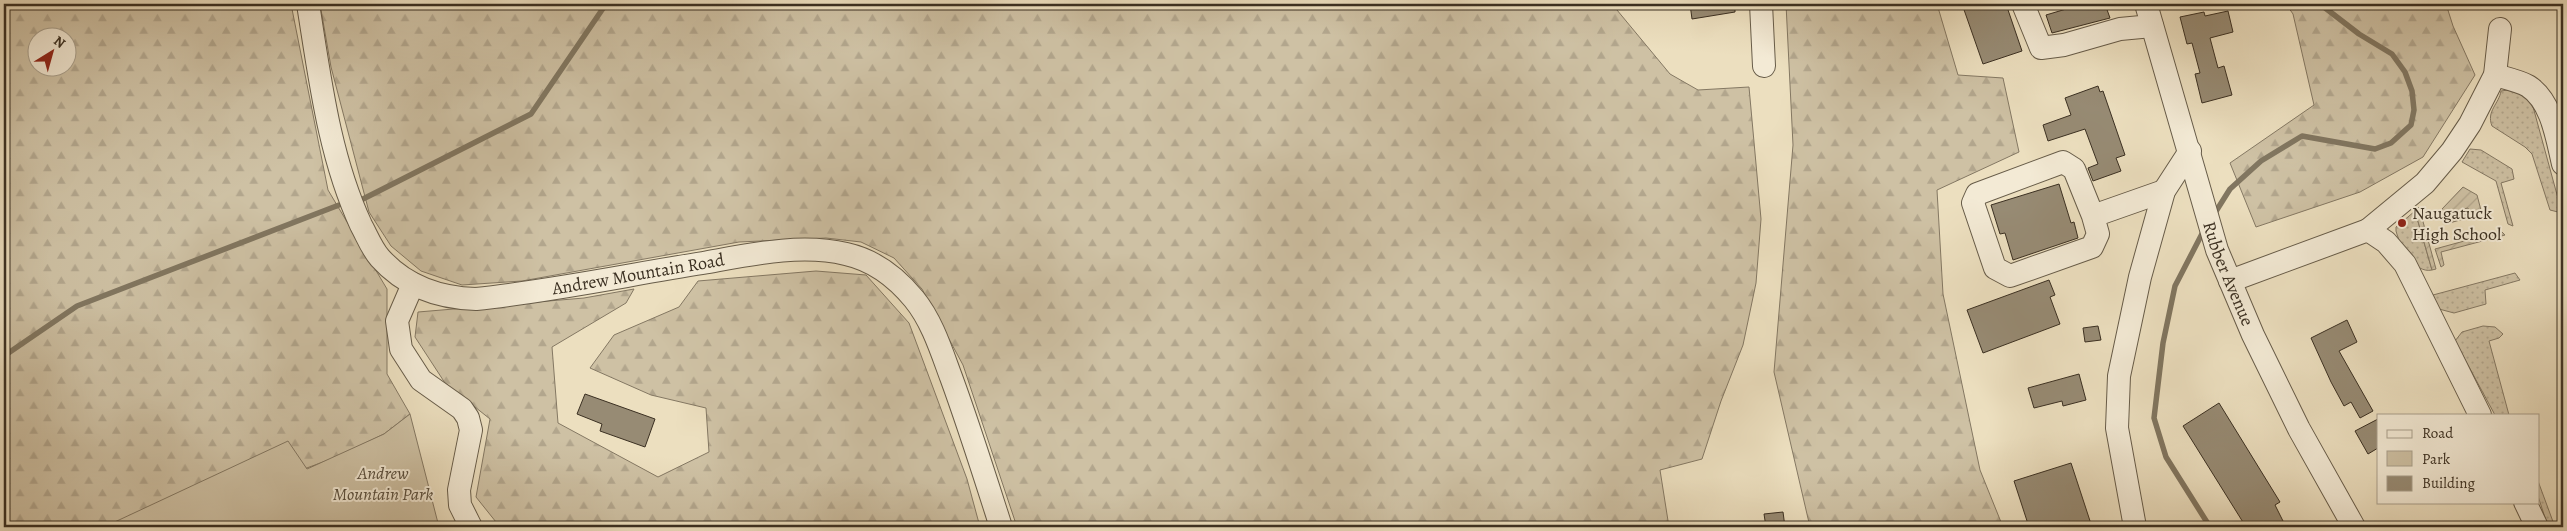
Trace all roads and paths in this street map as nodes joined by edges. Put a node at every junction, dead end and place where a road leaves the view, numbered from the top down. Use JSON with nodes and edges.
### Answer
{"nodes":[{"id":1,"x":308,"y":4,"type":"edge"},
{"id":2,"x":1760,"y":4,"type":"edge"},
{"id":3,"x":2023,"y":4,"type":"edge"},
{"id":4,"x":2146,"y":4,"type":"edge"},
{"id":5,"x":2152,"y":26,"type":"junction"},
{"id":6,"x":2500,"y":29,"type":"dead end"},
{"id":7,"x":1764,"y":66,"type":"dead end"},
{"id":8,"x":2495,"y":75,"type":"junction"},
{"id":9,"x":2190,"y":151,"type":"junction"},
{"id":10,"x":2563,"y":164,"type":"edge"},
{"id":11,"x":2164,"y":191,"type":"junction"},
{"id":12,"x":2093,"y":216,"type":"junction"},
{"id":13,"x":2368,"y":230,"type":"junction"},
{"id":14,"x":2230,"y":281,"type":"junction"},
{"id":15,"x":413,"y":284,"type":"junction"},
{"id":16,"x":2479,"y":414,"type":"edge"},
{"id":17,"x":2526,"y":504,"type":"edge"},
{"id":18,"x":471,"y":527,"type":"edge"},
{"id":19,"x":1001,"y":527,"type":"edge"},
{"id":20,"x":2135,"y":527,"type":"edge"},
{"id":21,"x":2354,"y":527,"type":"edge"},
{"id":22,"x":2537,"y":527,"type":"edge"}],
"edges":[{"from":1,"to":15,"type":"street","name":"Andrew Mountain Road"},
{"from":2,"to":7,"type":"street"},
{"from":3,"to":5,"type":"street"},
{"from":4,"to":5,"type":"street","name":"Rubber Avenue"},
{"from":5,"to":9,"type":"street","name":"Rubber Avenue"},
{"from":6,"to":8,"type":"street"},
{"from":8,"to":10,"type":"street"},
{"from":8,"to":13,"type":"street"},
{"from":9,"to":11,"type":"street"},
{"from":9,"to":14,"type":"street","name":"Rubber Avenue"},
{"from":11,"to":12,"type":"street"},
{"from":11,"to":20,"type":"street"},
{"from":12,"to":12,"type":"street"},
{"from":13,"to":14,"type":"street"},
{"from":13,"to":16,"type":"street"},
{"from":14,"to":21,"type":"street","name":"Rubber Avenue"},
{"from":15,"to":18,"type":"street"},
{"from":15,"to":19,"type":"street","name":"Andrew Mountain Road"},
{"from":17,"to":22,"type":"street"}]}
